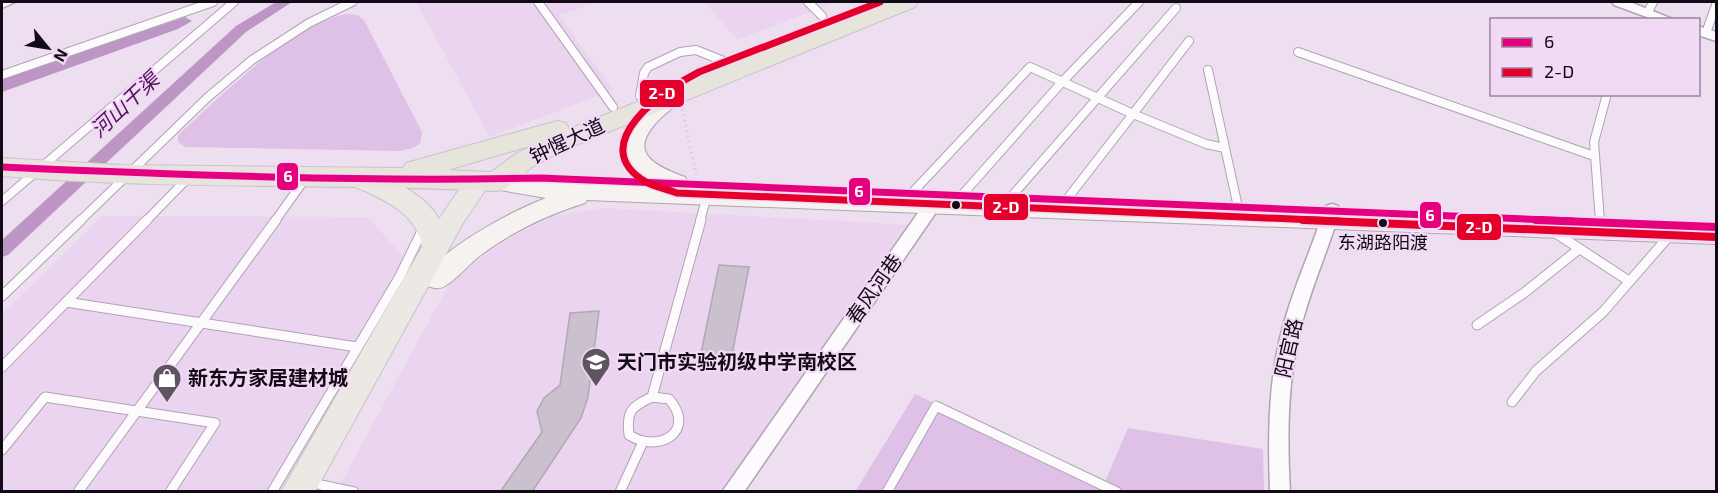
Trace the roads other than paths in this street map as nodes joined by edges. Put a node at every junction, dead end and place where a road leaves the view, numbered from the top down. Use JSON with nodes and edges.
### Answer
{"nodes":[{"id":1,"x":8,"y":2,"type":"edge"},
{"id":2,"x":213,"y":2,"type":"edge"},
{"id":3,"x":234,"y":2,"type":"edge"},
{"id":4,"x":352,"y":2,"type":"edge"},
{"id":5,"x":538,"y":2,"type":"edge"},
{"id":6,"x":859,"y":2,"type":"edge"},
{"id":7,"x":880,"y":2,"type":"edge"},
{"id":8,"x":907,"y":2,"type":"edge"},
{"id":9,"x":928,"y":2,"type":"edge"},
{"id":10,"x":1139,"y":2,"type":"edge"},
{"id":11,"x":1619,"y":2,"type":"edge"},
{"id":12,"x":2,"y":4,"type":"edge"},
{"id":13,"x":1716,"y":5,"type":"edge"},
{"id":14,"x":1650,"y":7,"type":"edge"},
{"id":15,"x":1176,"y":8,"type":"dead end"},
{"id":16,"x":815,"y":9,"type":"edge"},
{"id":17,"x":1666,"y":18,"type":"edge"},
{"id":18,"x":1707,"y":34,"type":"edge"},
{"id":19,"x":1189,"y":41,"type":"dead end"},
{"id":20,"x":1298,"y":52,"type":"dead end"},
{"id":21,"x":726,"y":62,"type":"junction"},
{"id":22,"x":1208,"y":70,"type":"dead end"},
{"id":23,"x":2,"y":75,"type":"edge"},
{"id":24,"x":1062,"y":82,"type":"junction"},
{"id":25,"x":679,"y":93,"type":"junction"},
{"id":26,"x":1606,"y":96,"type":"edge"},
{"id":27,"x":1096,"y":97,"type":"junction"},
{"id":28,"x":613,"y":107,"type":"junction"},
{"id":29,"x":1133,"y":114,"type":"junction"},
{"id":30,"x":567,"y":125,"type":"junction"},
{"id":31,"x":1225,"y":148,"type":"junction"},
{"id":32,"x":1594,"y":156,"type":"junction"},
{"id":33,"x":2,"y":167,"type":"edge"},
{"id":34,"x":40,"y":169,"type":"junction"},
{"id":35,"x":125,"y":174,"type":"junction"},
{"id":36,"x":191,"y":175,"type":"junction"},
{"id":37,"x":307,"y":176,"type":"junction"},
{"id":38,"x":357,"y":177,"type":"junction"},
{"id":39,"x":487,"y":182,"type":"junction"},
{"id":40,"x":698,"y":187,"type":"junction"},
{"id":41,"x":593,"y":192,"type":"junction"},
{"id":42,"x":912,"y":193,"type":"junction"},
{"id":43,"x":962,"y":195,"type":"junction"},
{"id":44,"x":1011,"y":197,"type":"junction"},
{"id":45,"x":1067,"y":199,"type":"junction"},
{"id":46,"x":2,"y":201,"type":"edge"},
{"id":47,"x":933,"y":204,"type":"junction"},
{"id":48,"x":1238,"y":207,"type":"junction"},
{"id":49,"x":1330,"y":214,"type":"junction"},
{"id":50,"x":1600,"y":221,"type":"junction"},
{"id":51,"x":1546,"y":227,"type":"junction"},
{"id":52,"x":1716,"y":227,"type":"edge"},
{"id":53,"x":1672,"y":232,"type":"junction"},
{"id":54,"x":432,"y":234,"type":"junction"},
{"id":55,"x":1716,"y":235,"type":"edge"},
{"id":56,"x":1579,"y":249,"type":"junction"},
{"id":57,"x":436,"y":279,"type":"junction"},
{"id":58,"x":1629,"y":281,"type":"junction"},
{"id":59,"x":2,"y":296,"type":"edge"},
{"id":60,"x":66,"y":302,"type":"junction"},
{"id":61,"x":201,"y":323,"type":"junction"},
{"id":62,"x":1477,"y":325,"type":"dead end"},
{"id":63,"x":357,"y":347,"type":"junction"},
{"id":64,"x":2,"y":368,"type":"edge"},
{"id":65,"x":652,"y":397,"type":"junction"},
{"id":66,"x":1512,"y":402,"type":"dead end"},
{"id":67,"x":136,"y":411,"type":"junction"},
{"id":68,"x":642,"y":444,"type":"junction"},
{"id":69,"x":2,"y":450,"type":"edge"},
{"id":70,"x":740,"y":489,"type":"edge"},
{"id":71,"x":312,"y":490,"type":"edge"},
{"id":72,"x":78,"y":492,"type":"edge"},
{"id":73,"x":170,"y":492,"type":"edge"},
{"id":74,"x":272,"y":492,"type":"edge"},
{"id":75,"x":354,"y":492,"type":"edge"},
{"id":76,"x":620,"y":492,"type":"edge"},
{"id":77,"x":887,"y":492,"type":"edge"},
{"id":78,"x":1117,"y":492,"type":"edge"},
{"id":79,"x":1280,"y":492,"type":"edge"}],
"edges":[{"from":1,"to":12,"type":"street"},
{"from":2,"to":23,"type":"lane"},
{"from":3,"to":34,"type":"lane"},
{"from":4,"to":35,"type":"lane"},
{"from":5,"to":28,"type":"lane"},
{"from":6,"to":16,"type":"highway"},
{"from":7,"to":21,"type":"highway","name":"钟惺大道"},
{"from":8,"to":25,"type":"highway","name":"钟惺大道"},
{"from":9,"to":25,"type":"highway"},
{"from":10,"to":24,"type":"lane"},
{"from":11,"to":14,"type":"street"},
{"from":13,"to":18,"type":"lane"},
{"from":14,"to":17,"type":"street"},
{"from":15,"to":27,"type":"lane"},
{"from":16,"to":21,"type":"highway"},
{"from":19,"to":29,"type":"lane"},
{"from":20,"to":32,"type":"lane"},
{"from":21,"to":28,"type":"highway","name":"钟惺大道"},
{"from":22,"to":31,"type":"lane"},
{"from":24,"to":27,"type":"lane"},
{"from":24,"to":42,"type":"lane"},
{"from":24,"to":43,"type":"lane"},
{"from":25,"to":39,"type":"highway","name":"钟惺大道"},
{"from":25,"to":40,"type":"main road"},
{"from":26,"to":32,"type":"lane"},
{"from":27,"to":29,"type":"lane"},
{"from":27,"to":44,"type":"lane"},
{"from":28,"to":30,"type":"highway","name":"钟惺大道"},
{"from":29,"to":31,"type":"lane"},
{"from":29,"to":45,"type":"lane"},
{"from":30,"to":38,"type":"highway"},
{"from":30,"to":39,"type":"highway","name":"钟惺大道"},
{"from":31,"to":48,"type":"lane"},
{"from":32,"to":50,"type":"lane"},
{"from":33,"to":34,"type":"highway"},
{"from":34,"to":35,"type":"highway"},
{"from":34,"to":46,"type":"lane"},
{"from":35,"to":36,"type":"highway"},
{"from":35,"to":59,"type":"lane"},
{"from":36,"to":37,"type":"highway"},
{"from":36,"to":60,"type":"lane"},
{"from":37,"to":38,"type":"highway"},
{"from":37,"to":61,"type":"lane"},
{"from":38,"to":39,"type":"highway"},
{"from":38,"to":54,"type":"main road"},
{"from":39,"to":40,"type":"main road"},
{"from":39,"to":41,"type":"main road"},
{"from":39,"to":54,"type":"main road","name":"钟惺大道"},
{"from":39,"to":57,"type":"main road","name":"钟惺大道"},
{"from":40,"to":41,"type":"main road"},
{"from":40,"to":42,"type":"main road"},
{"from":40,"to":47,"type":"main road"},
{"from":40,"to":65,"type":"lane"},
{"from":41,"to":57,"type":"main road"},
{"from":42,"to":43,"type":"main road"},
{"from":43,"to":44,"type":"main road"},
{"from":44,"to":45,"type":"main road"},
{"from":45,"to":48,"type":"main road"},
{"from":47,"to":49,"type":"main road"},
{"from":47,"to":70,"type":"street","name":"春风河巷"},
{"from":48,"to":49,"type":"main road"},
{"from":49,"to":50,"type":"main road"},
{"from":49,"to":51,"type":"main road"},
{"from":49,"to":79,"type":"street","name":"阳官路"},
{"from":50,"to":52,"type":"main road"},
{"from":51,"to":53,"type":"main road"},
{"from":51,"to":56,"type":"lane"},
{"from":53,"to":55,"type":"main road"},
{"from":53,"to":58,"type":"lane"},
{"from":54,"to":63,"type":"lane"},
{"from":54,"to":71,"type":"main road","name":"钟惺大道"},
{"from":56,"to":58,"type":"lane"},
{"from":56,"to":62,"type":"lane"},
{"from":57,"to":71,"type":"main road","name":"钟惺大道"},
{"from":58,"to":66,"type":"lane"},
{"from":60,"to":61,"type":"lane"},
{"from":60,"to":64,"type":"lane"},
{"from":61,"to":63,"type":"lane"},
{"from":61,"to":67,"type":"lane"},
{"from":63,"to":74,"type":"lane"},
{"from":65,"to":68,"type":"lane"},
{"from":65,"to":68,"type":"lane"},
{"from":67,"to":69,"type":"lane"},
{"from":67,"to":72,"type":"lane"},
{"from":67,"to":73,"type":"lane"},
{"from":68,"to":76,"type":"lane"},
{"from":71,"to":75,"type":"lane"},
{"from":77,"to":78,"type":"lane"}]}
